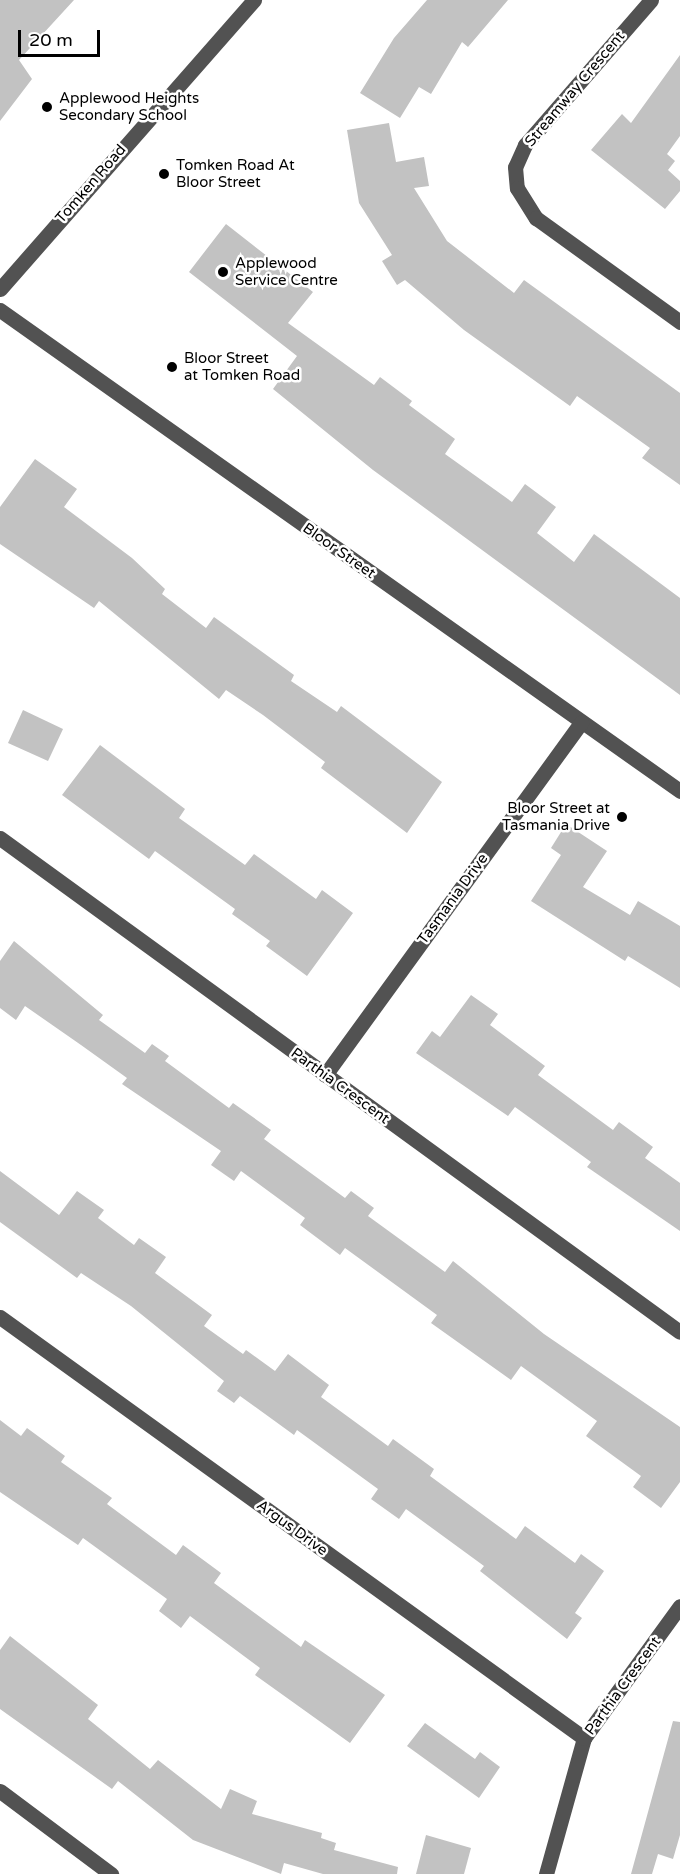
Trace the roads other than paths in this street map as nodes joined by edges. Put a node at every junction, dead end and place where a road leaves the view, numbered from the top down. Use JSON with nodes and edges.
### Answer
{"nodes":[{"id":1,"x":254,"y":0,"type":"edge"},
{"id":2,"x":651,"y":0,"type":"edge"},
{"id":3,"x":0,"y":289,"type":"edge"},
{"id":4,"x":0,"y":310,"type":"edge"},
{"id":5,"x":680,"y":322,"type":"edge"},
{"id":6,"x":580,"y":722,"type":"junction"},
{"id":7,"x":680,"y":791,"type":"edge"},
{"id":8,"x":0,"y":838,"type":"edge"},
{"id":9,"x":325,"y":1076,"type":"junction"},
{"id":10,"x":0,"y":1317,"type":"edge"},
{"id":11,"x":680,"y":1332,"type":"edge"},
{"id":12,"x":680,"y":1606,"type":"edge"},
{"id":13,"x":584,"y":1738,"type":"junction"},
{"id":14,"x":0,"y":1791,"type":"edge"},
{"id":15,"x":111,"y":1874,"type":"edge"},
{"id":16,"x":546,"y":1874,"type":"edge"}],
"edges":[{"from":1,"to":3,"type":"street","name":"Tomken Road"},
{"from":2,"to":5,"type":"street","name":"Streamway Crescent"},
{"from":4,"to":6,"type":"street","name":"Bloor Street"},
{"from":6,"to":7,"type":"street","name":"Bloor Street"},
{"from":6,"to":9,"type":"street","name":"Tasmania Drive"},
{"from":8,"to":9,"type":"street","name":"Parthia Crescent"},
{"from":9,"to":11,"type":"street","name":"Parthia Crescent"},
{"from":10,"to":13,"type":"street","name":"Argus Drive"},
{"from":12,"to":13,"type":"street","name":"Parthia Crescent"},
{"from":13,"to":16,"type":"street","name":"Parthia Crescent"},
{"from":14,"to":15,"type":"street"}]}
